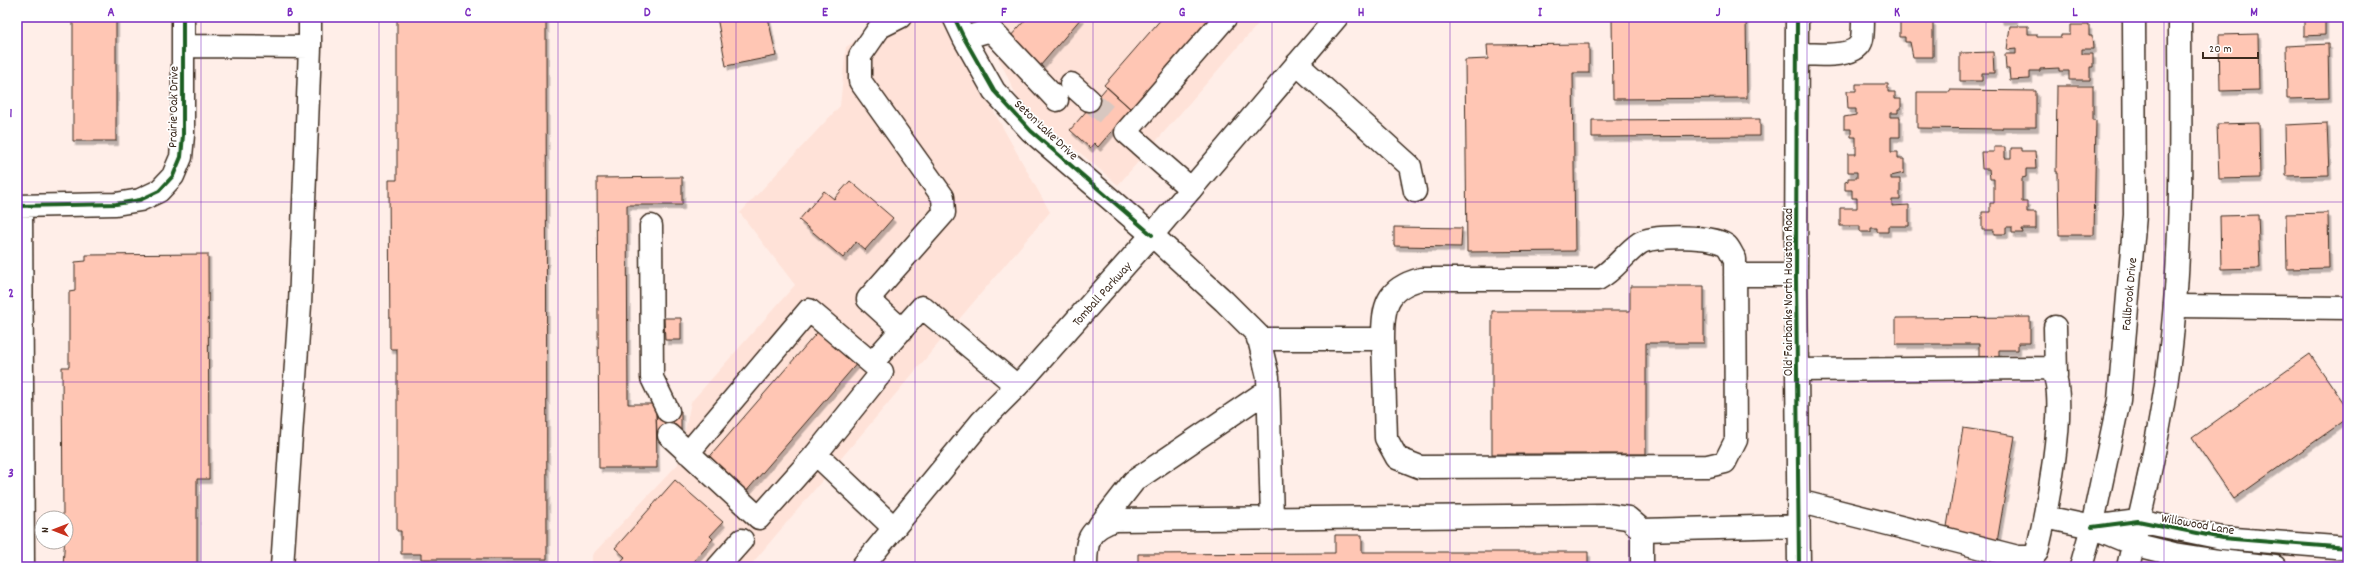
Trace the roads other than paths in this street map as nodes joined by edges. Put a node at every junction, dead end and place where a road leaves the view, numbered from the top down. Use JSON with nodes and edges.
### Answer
{"nodes":[{"id":1,"x":183,"y":17,"type":"edge"},
{"id":2,"x":310,"y":17,"type":"edge"},
{"id":3,"x":900,"y":17,"type":"edge"},
{"id":4,"x":954,"y":17,"type":"edge"},
{"id":5,"x":1226,"y":17,"type":"edge"},
{"id":6,"x":1337,"y":17,"type":"edge"},
{"id":7,"x":1797,"y":17,"type":"edge"},
{"id":8,"x":1863,"y":17,"type":"edge"},
{"id":9,"x":2134,"y":17,"type":"edge"},
{"id":10,"x":2180,"y":17,"type":"edge"},
{"id":11,"x":997,"y":23,"type":"edge"},
{"id":12,"x":964,"y":38,"type":"junction"},
{"id":13,"x":183,"y":46,"type":"junction"},
{"id":14,"x":310,"y":47,"type":"junction"},
{"id":15,"x":1797,"y":54,"type":"junction"},
{"id":16,"x":1297,"y":64,"type":"junction"},
{"id":17,"x":1089,"y":100,"type":"tunnel mouth"},
{"id":18,"x":1191,"y":189,"type":"junction"},
{"id":19,"x":1416,"y":191,"type":"dead end"},
{"id":20,"x":19,"y":206,"type":"edge"},
{"id":21,"x":651,"y":226,"type":"dead end"},
{"id":22,"x":1152,"y":235,"type":"junction"},
{"id":23,"x":1796,"y":275,"type":"junction"},
{"id":24,"x":1735,"y":276,"type":"junction"},
{"id":25,"x":2175,"y":306,"type":"junction"},
{"id":26,"x":2348,"y":308,"type":"edge"},
{"id":27,"x":2055,"y":328,"type":"dead end"},
{"id":28,"x":902,"y":330,"type":"junction"},
{"id":29,"x":1258,"y":339,"type":"junction"},
{"id":30,"x":1383,"y":339,"type":"junction"},
{"id":31,"x":872,"y":363,"type":"junction"},
{"id":32,"x":1797,"y":370,"type":"junction"},
{"id":33,"x":2056,"y":376,"type":"junction"},
{"id":34,"x":1017,"y":386,"type":"junction"},
{"id":35,"x":1268,"y":390,"type":"junction"},
{"id":36,"x":668,"y":411,"type":"dead end"},
{"id":37,"x":669,"y":435,"type":"dead end"},
{"id":38,"x":688,"y":453,"type":"junction"},
{"id":39,"x":816,"y":454,"type":"junction"},
{"id":40,"x":1798,"y":502,"type":"junction"},
{"id":41,"x":2045,"y":516,"type":"junction"},
{"id":42,"x":1272,"y":519,"type":"junction"},
{"id":43,"x":2138,"y":521,"type":"junction"},
{"id":44,"x":1099,"y":526,"type":"junction"},
{"id":45,"x":1798,"y":526,"type":"junction"},
{"id":46,"x":2092,"y":527,"type":"junction"},
{"id":47,"x":894,"y":528,"type":"junction"},
{"id":48,"x":1642,"y":530,"type":"junction"},
{"id":49,"x":742,"y":540,"type":"dead end"},
{"id":50,"x":2262,"y":543,"type":"junction"},
{"id":51,"x":2133,"y":544,"type":"junction"},
{"id":52,"x":2348,"y":548,"type":"edge"},
{"id":53,"x":23,"y":567,"type":"edge"},
{"id":54,"x":282,"y":567,"type":"edge"},
{"id":55,"x":718,"y":567,"type":"edge"},
{"id":56,"x":862,"y":567,"type":"edge"},
{"id":57,"x":1086,"y":567,"type":"edge"},
{"id":58,"x":1642,"y":567,"type":"edge"},
{"id":59,"x":1799,"y":567,"type":"edge"},
{"id":60,"x":2081,"y":567,"type":"edge"},
{"id":61,"x":2128,"y":567,"type":"edge"},
{"id":62,"x":2265,"y":567,"type":"edge"}],
"edges":[{"from":1,"to":13,"type":"main road","name":"Prairie Oak Drive"},
{"from":2,"to":14,"type":"main road"},
{"from":3,"to":28,"type":"main road"},
{"from":4,"to":12,"type":"main road","name":"Seton Lake Drive"},
{"from":5,"to":18,"type":"main road"},
{"from":6,"to":16,"type":"main road","name":"Tomball Parkway"},
{"from":7,"to":15,"type":"main road","name":"Old Fairbanks North Houston Road"},
{"from":8,"to":15,"type":"main road"},
{"from":9,"to":46,"type":"main road","name":"Fallbrook Drive"},
{"from":10,"to":25,"type":"main road"},
{"from":11,"to":12,"type":"main road"},
{"from":11,"to":17,"type":"main road"},
{"from":12,"to":22,"type":"main road","name":"Seton Lake Drive"},
{"from":13,"to":14,"type":"main road"},
{"from":13,"to":20,"type":"main road","name":"Prairie Oak Drive"},
{"from":14,"to":54,"type":"main road"},
{"from":15,"to":23,"type":"main road","name":"Old Fairbanks North Houston Road"},
{"from":16,"to":18,"type":"main road","name":"Tomball Parkway"},
{"from":16,"to":19,"type":"main road"},
{"from":18,"to":22,"type":"main road","name":"Tomball Parkway"},
{"from":20,"to":53,"type":"main road"},
{"from":21,"to":36,"type":"main road"},
{"from":22,"to":29,"type":"main road","name":"Seton Lake Drive"},
{"from":22,"to":34,"type":"main road","name":"Tomball Parkway"},
{"from":23,"to":24,"type":"main road"},
{"from":23,"to":32,"type":"main road","name":"Old Fairbanks North Houston Road"},
{"from":24,"to":30,"type":"main road"},
{"from":24,"to":30,"type":"main road"},
{"from":25,"to":26,"type":"main road"},
{"from":25,"to":43,"type":"main road"},
{"from":27,"to":33,"type":"main road"},
{"from":28,"to":31,"type":"main road"},
{"from":28,"to":34,"type":"main road"},
{"from":29,"to":30,"type":"main road"},
{"from":29,"to":35,"type":"main road"},
{"from":31,"to":38,"type":"main road"},
{"from":31,"to":39,"type":"main road"},
{"from":32,"to":33,"type":"main road"},
{"from":32,"to":40,"type":"main road","name":"Old Fairbanks North Houston Road"},
{"from":33,"to":41,"type":"main road"},
{"from":34,"to":47,"type":"main road","name":"Tomball Parkway"},
{"from":35,"to":42,"type":"main road"},
{"from":35,"to":44,"type":"main road"},
{"from":37,"to":38,"type":"main road"},
{"from":38,"to":39,"type":"main road"},
{"from":39,"to":47,"type":"main road"},
{"from":40,"to":41,"type":"main road"},
{"from":40,"to":45,"type":"main road","name":"Old Fairbanks North Houston Road"},
{"from":41,"to":46,"type":"main road"},
{"from":42,"to":44,"type":"main road"},
{"from":42,"to":48,"type":"main road"},
{"from":43,"to":46,"type":"main road","name":"Willowood Lane"},
{"from":43,"to":50,"type":"main road","name":"Willowood Lane"},
{"from":43,"to":51,"type":"main road"},
{"from":44,"to":57,"type":"main road"},
{"from":45,"to":48,"type":"main road"},
{"from":45,"to":59,"type":"main road","name":"Old Fairbanks North Houston Road"},
{"from":46,"to":51,"type":"main road"},
{"from":46,"to":60,"type":"main road","name":"Fallbrook Drive"},
{"from":47,"to":56,"type":"main road","name":"Tomball Parkway"},
{"from":48,"to":58,"type":"main road"},
{"from":49,"to":55,"type":"main road"},
{"from":50,"to":52,"type":"main road","name":"Willowood Lane"},
{"from":50,"to":62,"type":"main road"},
{"from":51,"to":61,"type":"main road"},
{"from":51,"to":62,"type":"main road"}]}
